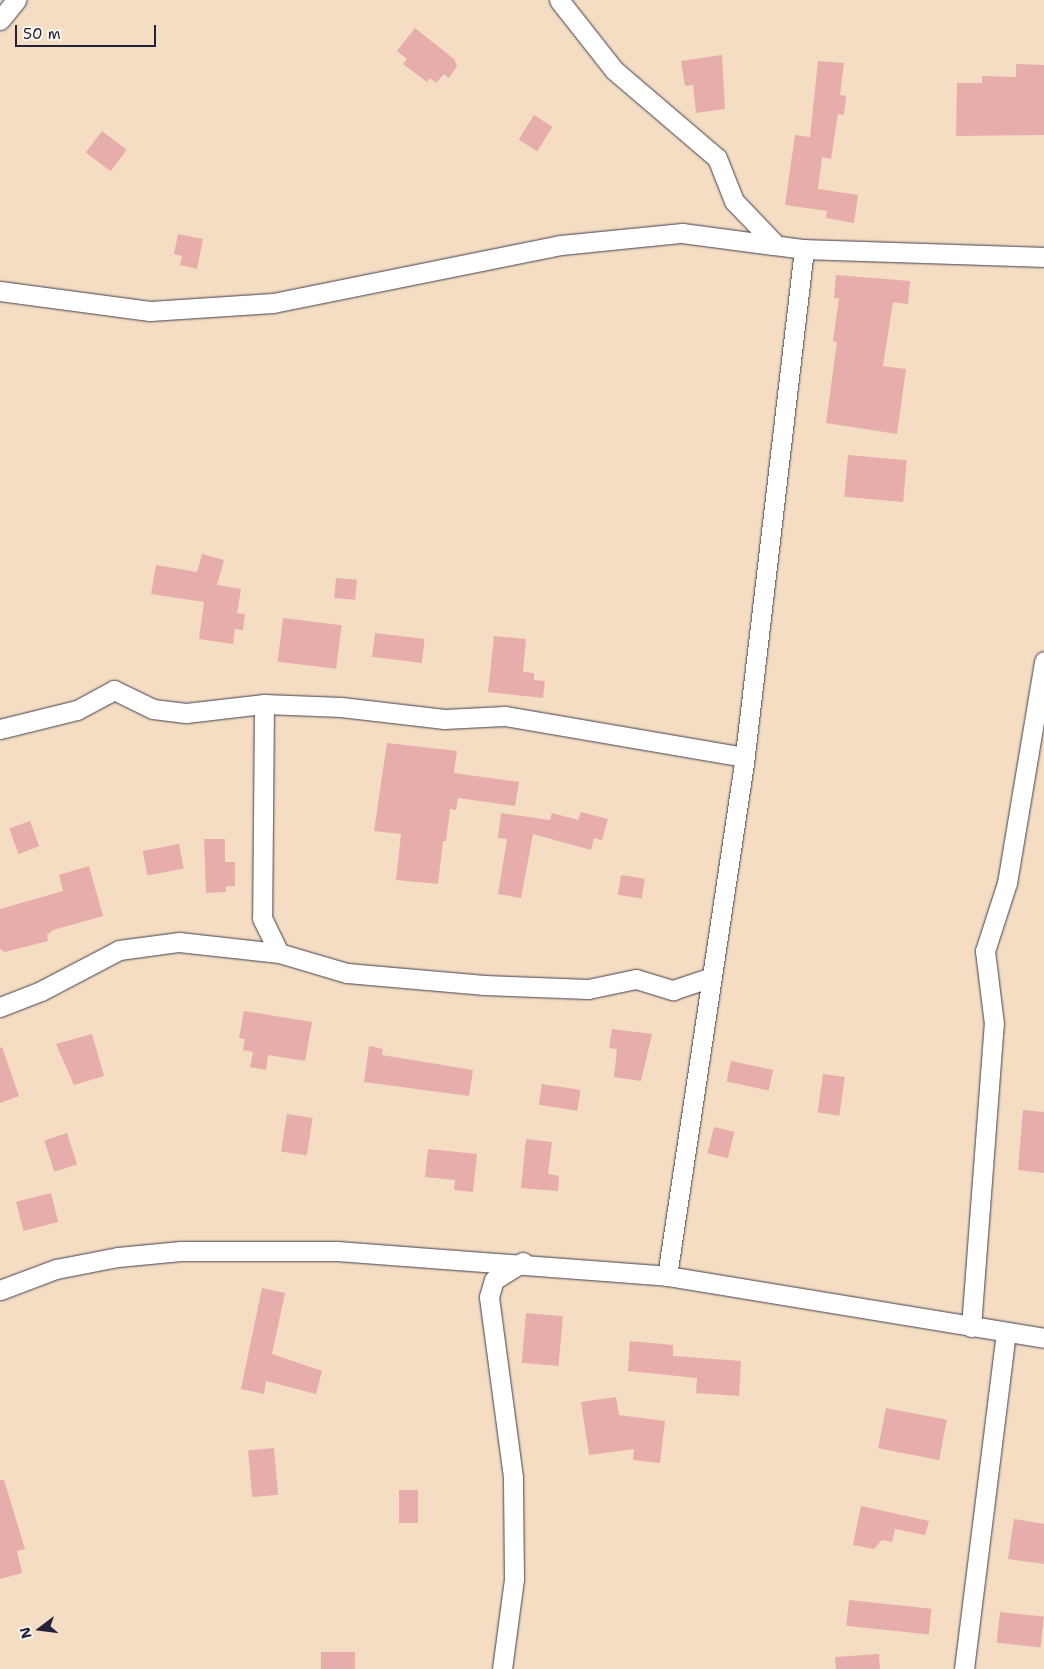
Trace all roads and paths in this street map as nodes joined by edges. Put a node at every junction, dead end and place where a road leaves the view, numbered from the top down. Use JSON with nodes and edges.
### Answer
{"nodes":[{"id":1,"x":16,"y":0,"type":"edge"},
{"id":2,"x":559,"y":0,"type":"edge"},
{"id":3,"x":0,"y":20,"type":"edge"},
{"id":4,"x":776,"y":245,"type":"junction"},
{"id":5,"x":804,"y":249,"type":"junction"},
{"id":6,"x":1044,"y":257,"type":"edge"},
{"id":7,"x":0,"y":291,"type":"edge"},
{"id":8,"x":1044,"y":661,"type":"edge"},
{"id":9,"x":264,"y":704,"type":"junction"},
{"id":10,"x":0,"y":728,"type":"edge"},
{"id":11,"x":744,"y":756,"type":"junction"},
{"id":12,"x":279,"y":952,"type":"junction"},
{"id":13,"x":712,"y":977,"type":"junction"},
{"id":14,"x":0,"y":1007,"type":"edge"},
{"id":15,"x":523,"y":1262,"type":"junction"},
{"id":16,"x":667,"y":1276,"type":"junction"},
{"id":17,"x":0,"y":1290,"type":"edge"},
{"id":18,"x":971,"y":1328,"type":"junction"},
{"id":19,"x":1006,"y":1334,"type":"junction"},
{"id":20,"x":1044,"y":1338,"type":"edge"},
{"id":21,"x":502,"y":1669,"type":"edge"},
{"id":22,"x":964,"y":1669,"type":"edge"}],
"edges":[{"from":1,"to":3,"type":"street"},
{"from":2,"to":4,"type":"street"},
{"from":4,"to":5,"type":"street"},
{"from":4,"to":7,"type":"street"},
{"from":5,"to":6,"type":"street"},
{"from":5,"to":11,"type":"street"},
{"from":8,"to":18,"type":"street"},
{"from":9,"to":10,"type":"street"},
{"from":9,"to":11,"type":"street"},
{"from":9,"to":12,"type":"street"},
{"from":11,"to":13,"type":"street"},
{"from":12,"to":13,"type":"street"},
{"from":12,"to":14,"type":"street"},
{"from":13,"to":16,"type":"street"},
{"from":15,"to":16,"type":"street"},
{"from":15,"to":17,"type":"street"},
{"from":15,"to":21,"type":"street"},
{"from":16,"to":18,"type":"street"},
{"from":18,"to":19,"type":"street"},
{"from":19,"to":20,"type":"street"},
{"from":19,"to":22,"type":"street"}]}
